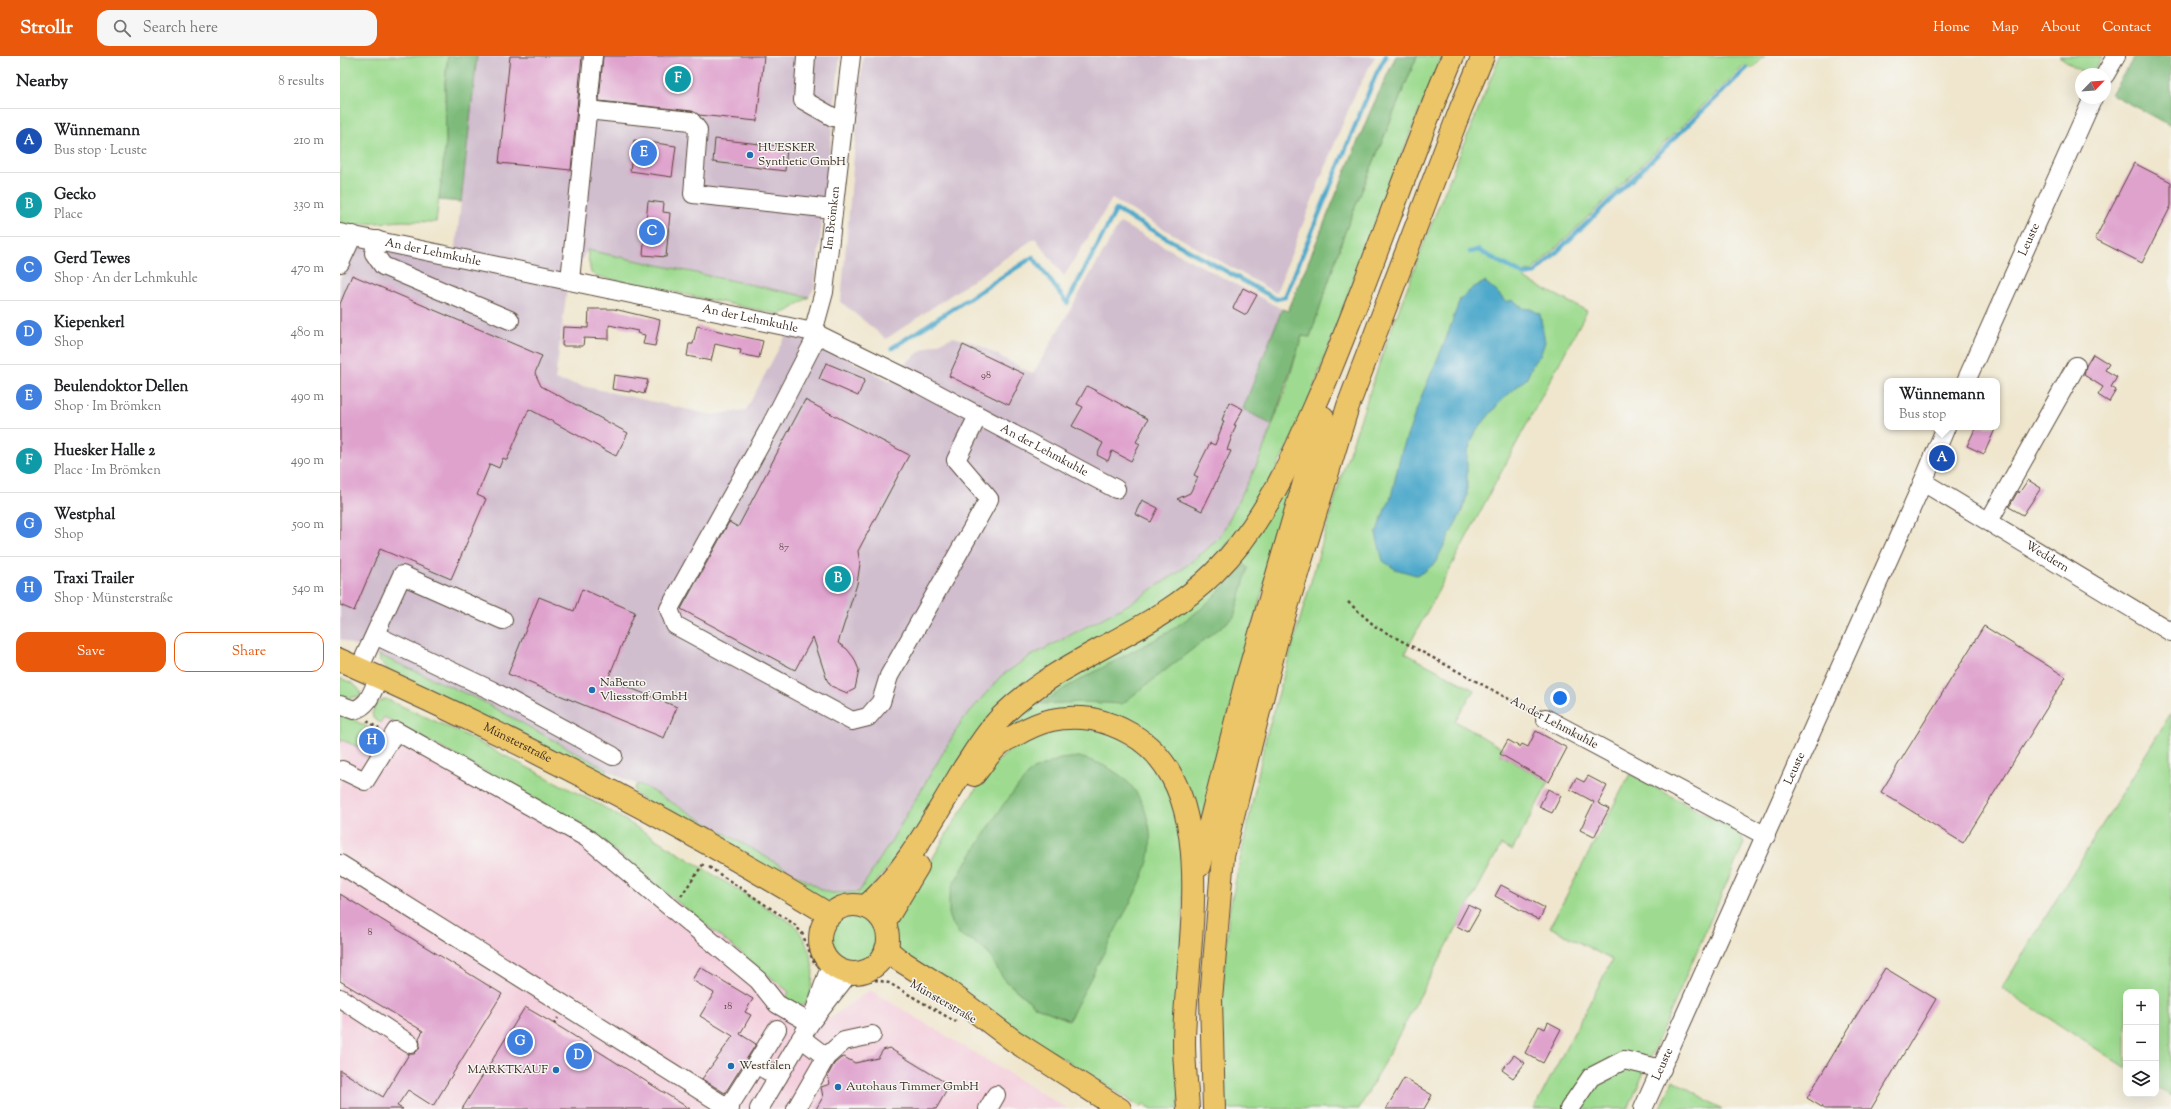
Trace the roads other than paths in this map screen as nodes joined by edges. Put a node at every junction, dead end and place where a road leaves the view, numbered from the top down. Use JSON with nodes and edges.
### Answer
{"nodes":[{"id":1,"x":593,"y":56,"type":"edge"},
{"id":2,"x":806,"y":56,"type":"edge"},
{"id":3,"x":851,"y":56,"type":"edge"},
{"id":4,"x":1454,"y":56,"type":"edge"},
{"id":5,"x":1482,"y":56,"type":"edge"},
{"id":6,"x":2116,"y":56,"type":"edge"},
{"id":7,"x":2109,"y":68,"type":"edge"},
{"id":8,"x":2090,"y":104,"type":"edge"},
{"id":9,"x":587,"y":110,"type":"junction"},
{"id":10,"x":844,"y":118,"type":"junction"},
{"id":11,"x":833,"y":210,"type":"junction"},
{"id":12,"x":347,"y":234,"type":"edge"},
{"id":13,"x":377,"y":240,"type":"junction"},
{"id":14,"x":340,"y":263,"type":"edge"},
{"id":15,"x":570,"y":280,"type":"junction"},
{"id":16,"x":510,"y":320,"type":"dead end"},
{"id":17,"x":1350,"y":322,"type":"junction"},
{"id":18,"x":815,"y":333,"type":"junction"},
{"id":19,"x":2076,"y":366,"type":"dead end"},
{"id":20,"x":1967,"y":378,"type":"edge"},
{"id":21,"x":978,"y":416,"type":"junction"},
{"id":22,"x":1945,"y":430,"type":"edge"},
{"id":23,"x":1923,"y":482,"type":"junction"},
{"id":24,"x":1116,"y":489,"type":"dead end"},
{"id":25,"x":1989,"y":521,"type":"junction"},
{"id":26,"x":503,"y":620,"type":"dead end"},
{"id":27,"x":2171,"y":632,"type":"edge"},
{"id":28,"x":375,"y":635,"type":"junction"},
{"id":29,"x":350,"y":664,"type":"edge"},
{"id":30,"x":379,"y":677,"type":"junction"},
{"id":31,"x":347,"y":708,"type":"edge"},
{"id":32,"x":1545,"y":718,"type":"road end"},
{"id":33,"x":613,"y":756,"type":"dead end"},
{"id":34,"x":341,"y":768,"type":"edge"},
{"id":35,"x":1766,"y":836,"type":"junction"},
{"id":36,"x":340,"y":864,"type":"edge"},
{"id":37,"x":1194,"y":884,"type":"junction"},
{"id":38,"x":866,"y":907,"type":"junction"},
{"id":39,"x":826,"y":922,"type":"junction"},
{"id":40,"x":884,"y":923,"type":"junction"},
{"id":41,"x":886,"y":949,"type":"junction"},
{"id":42,"x":847,"y":974,"type":"junction"},
{"id":43,"x":340,"y":998,"type":"edge"},
{"id":44,"x":810,"y":1023,"type":"junction"},
{"id":45,"x":777,"y":1029,"type":"dead end"},
{"id":46,"x":872,"y":1035,"type":"dead end"},
{"id":47,"x":801,"y":1038,"type":"junction"},
{"id":48,"x":1014,"y":1041,"type":"junction"},
{"id":49,"x":410,"y":1044,"type":"dead end"},
{"id":50,"x":826,"y":1057,"type":"junction"},
{"id":51,"x":756,"y":1064,"type":"junction"},
{"id":52,"x":1662,"y":1069,"type":"junction"},
{"id":53,"x":778,"y":1077,"type":"junction"},
{"id":54,"x":729,"y":1108,"type":"edge"},
{"id":55,"x":759,"y":1109,"type":"edge"},
{"id":56,"x":796,"y":1109,"type":"edge"},
{"id":57,"x":1120,"y":1109,"type":"edge"},
{"id":58,"x":1188,"y":1109,"type":"edge"},
{"id":59,"x":1214,"y":1109,"type":"edge"},
{"id":60,"x":1569,"y":1109,"type":"edge"},
{"id":61,"x":1643,"y":1109,"type":"edge"}],
"edges":[{"from":1,"to":9,"type":"street"},
{"from":2,"to":10,"type":"street"},
{"from":3,"to":10,"type":"street","name":"Im Brömken"},
{"from":4,"to":17,"type":"main road"},
{"from":5,"to":59,"type":"main road"},
{"from":6,"to":7,"type":"street"},
{"from":8,"to":20,"type":"street","name":"Leuste"},
{"from":9,"to":11,"type":"street"},
{"from":9,"to":15,"type":"street"},
{"from":10,"to":11,"type":"street","name":"Im Brömken"},
{"from":11,"to":18,"type":"street","name":"Im Brömken"},
{"from":12,"to":13,"type":"street","name":"An der Lehmkuhle"},
{"from":12,"to":14,"type":"street","name":"An der Lehmkuhle"},
{"from":13,"to":15,"type":"street","name":"An der Lehmkuhle"},
{"from":13,"to":16,"type":"street"},
{"from":15,"to":18,"type":"street","name":"An der Lehmkuhle"},
{"from":17,"to":37,"type":"main road"},
{"from":17,"to":38,"type":"main road"},
{"from":18,"to":21,"type":"street","name":"An der Lehmkuhle"},
{"from":18,"to":21,"type":"street","name":"Im Brömken"},
{"from":19,"to":25,"type":"street"},
{"from":21,"to":24,"type":"street","name":"An der Lehmkuhle"},
{"from":22,"to":23,"type":"street","name":"Leuste"},
{"from":23,"to":25,"type":"street","name":"Weddern"},
{"from":23,"to":35,"type":"street","name":"Leuste"},
{"from":25,"to":27,"type":"street","name":"Weddern"},
{"from":26,"to":28,"type":"street"},
{"from":28,"to":29,"type":"street"},
{"from":28,"to":33,"type":"street"},
{"from":29,"to":30,"type":"main road","name":"Münsterstraße"},
{"from":30,"to":31,"type":"street"},
{"from":30,"to":39,"type":"main road","name":"Münsterstraße"},
{"from":32,"to":35,"type":"street","name":"An der Lehmkuhle"},
{"from":34,"to":44,"type":"street"},
{"from":35,"to":52,"type":"street","name":"Leuste"},
{"from":36,"to":54,"type":"street"},
{"from":37,"to":40,"type":"main road"},
{"from":37,"to":58,"type":"main road"},
{"from":38,"to":39,"type":"main road"},
{"from":38,"to":40,"type":"main road"},
{"from":39,"to":42,"type":"main road"},
{"from":40,"to":41,"type":"main road"},
{"from":41,"to":42,"type":"main road"},
{"from":41,"to":48,"type":"main road","name":"Münsterstraße"},
{"from":42,"to":44,"type":"street"},
{"from":42,"to":44,"type":"street"},
{"from":42,"to":48,"type":"main road","name":"Münsterstraße"},
{"from":43,"to":49,"type":"street"},
{"from":44,"to":47,"type":"street"},
{"from":45,"to":51,"type":"street"},
{"from":46,"to":50,"type":"street"},
{"from":47,"to":50,"type":"street"},
{"from":47,"to":53,"type":"street"},
{"from":48,"to":57,"type":"main road","name":"Münsterstraße"},
{"from":50,"to":56,"type":"street"},
{"from":51,"to":53,"type":"street"},
{"from":51,"to":54,"type":"street"},
{"from":52,"to":60,"type":"street"},
{"from":52,"to":61,"type":"street","name":"Leuste"},
{"from":53,"to":55,"type":"street"}]}
